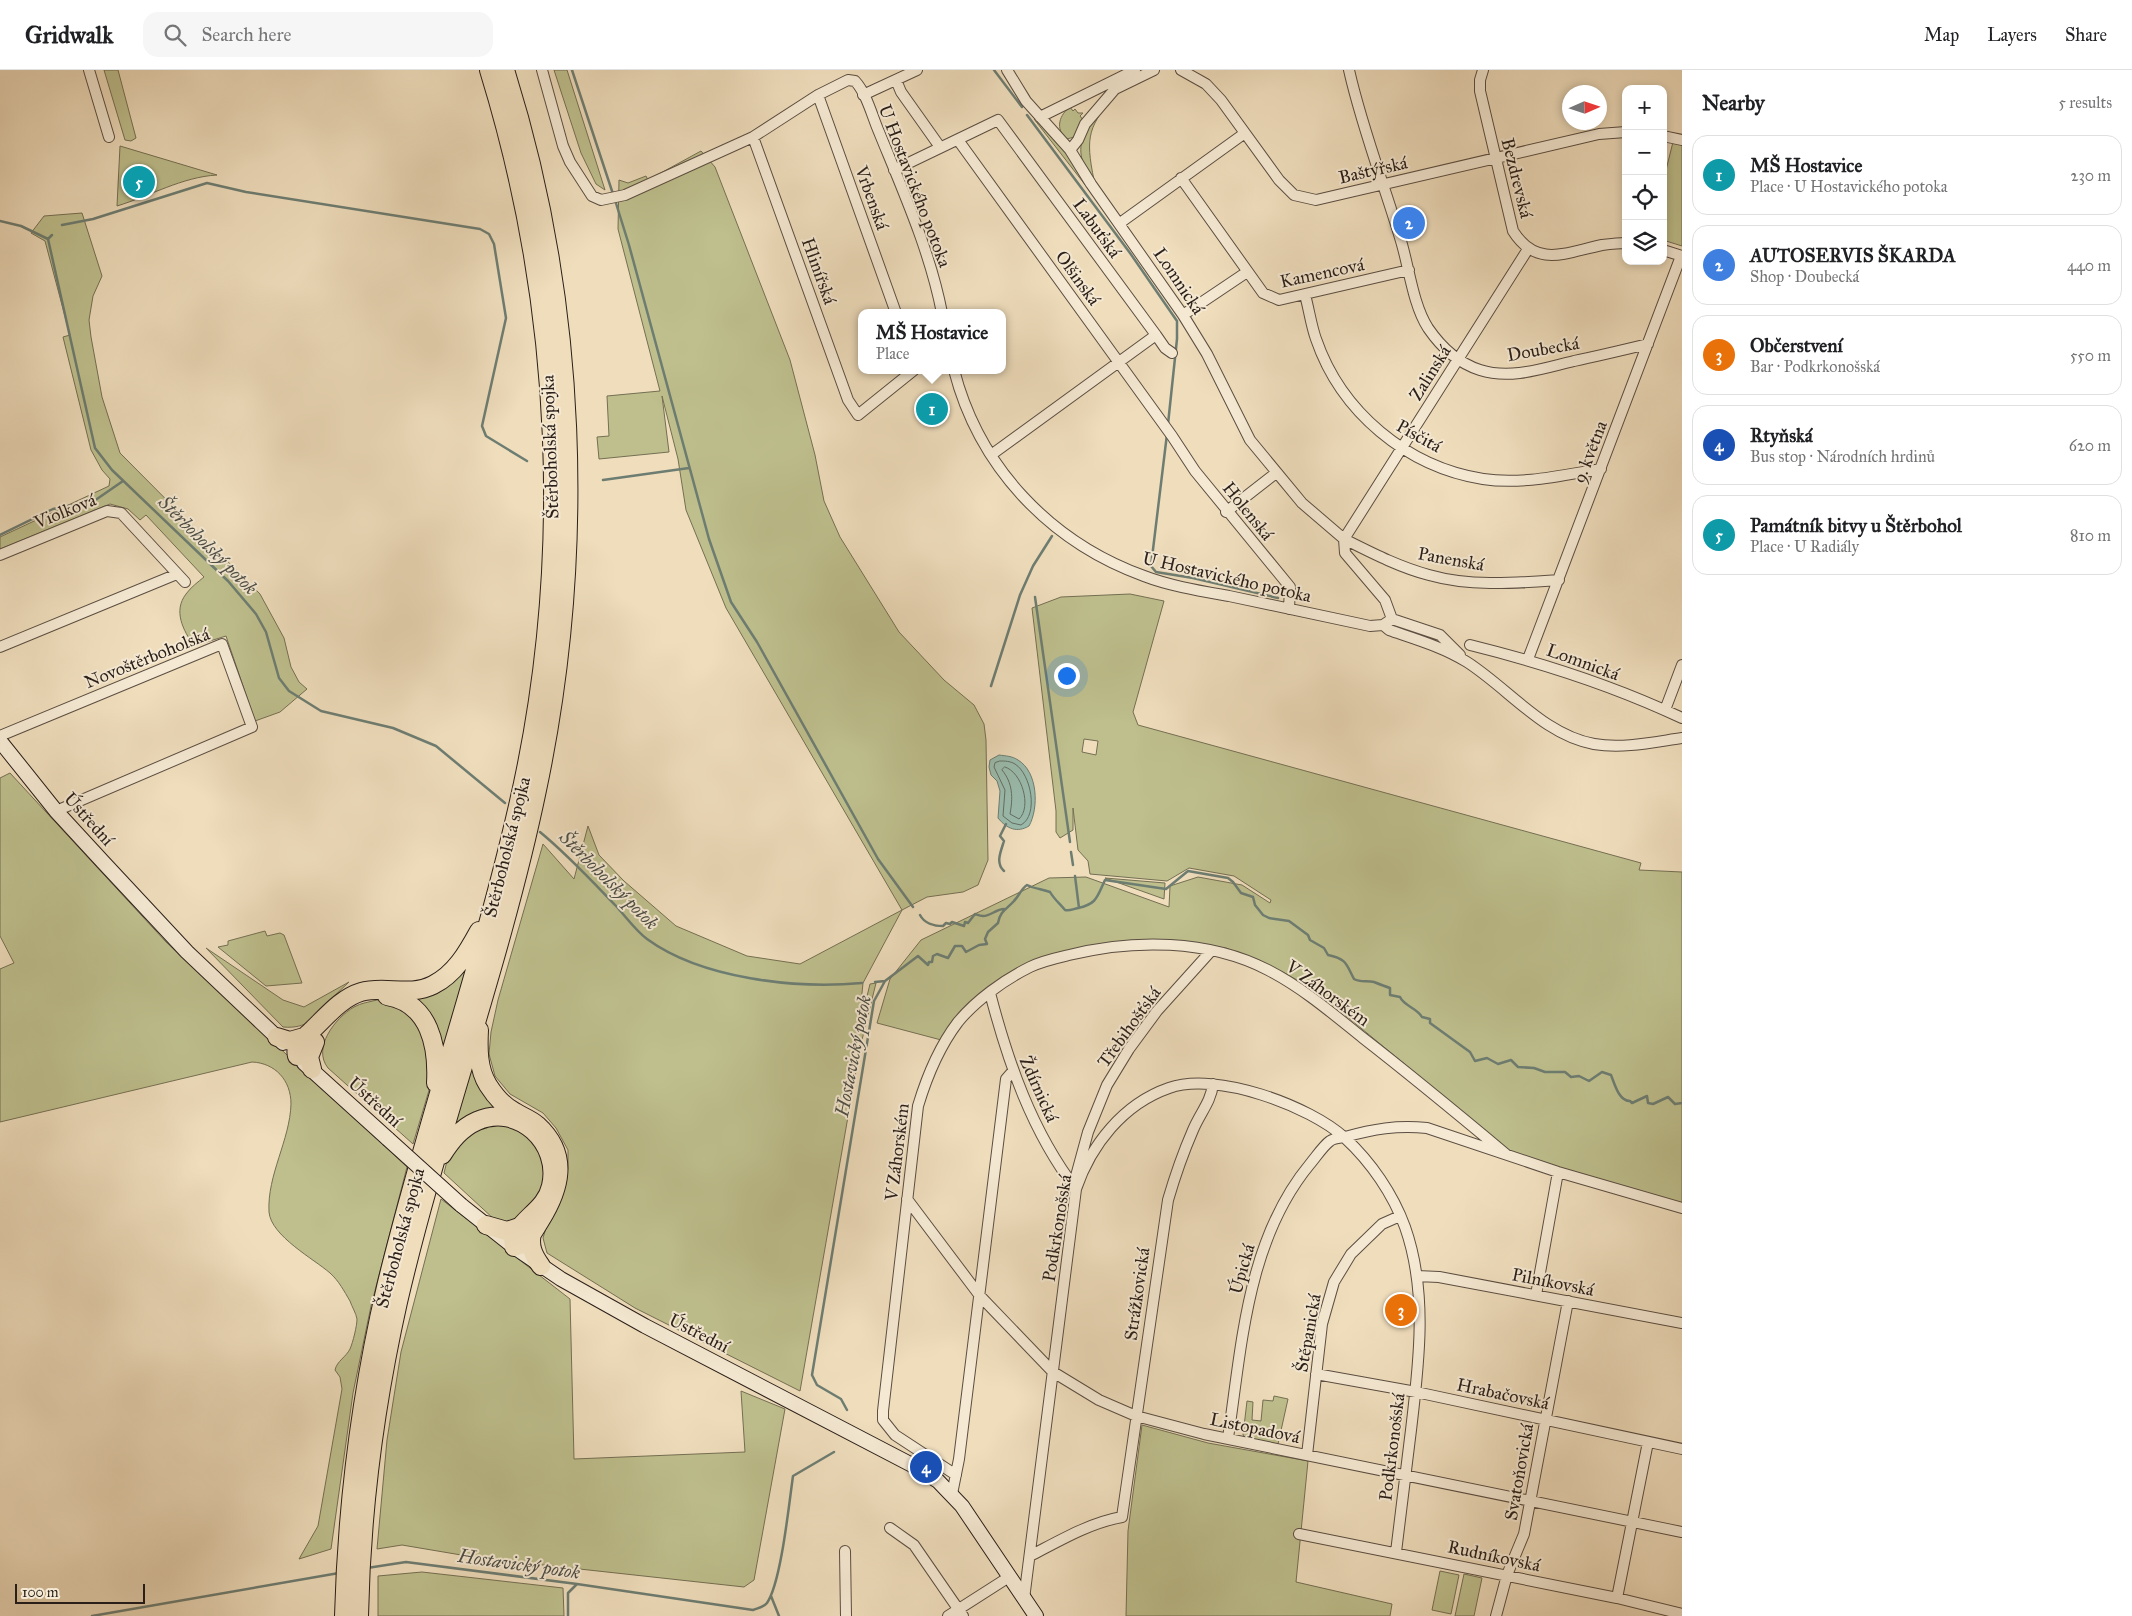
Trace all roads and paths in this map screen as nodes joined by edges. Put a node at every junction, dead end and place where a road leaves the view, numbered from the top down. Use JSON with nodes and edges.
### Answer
{"nodes":[{"id":1,"x":89,"y":70,"type":"edge"},
{"id":2,"x":489,"y":70,"type":"edge"},
{"id":3,"x":505,"y":70,"type":"edge"},
{"id":4,"x":542,"y":70,"type":"edge"},
{"id":5,"x":917,"y":70,"type":"edge"},
{"id":6,"x":1007,"y":70,"type":"edge"},
{"id":7,"x":1135,"y":70,"type":"edge"},
{"id":8,"x":1154,"y":70,"type":"edge"},
{"id":9,"x":1181,"y":70,"type":"edge"},
{"id":10,"x":1349,"y":70,"type":"edge"},
{"id":11,"x":1483,"y":70,"type":"edge"},
{"id":12,"x":896,"y":80,"type":"junction"},
{"id":13,"x":818,"y":95,"type":"junction"},
{"id":14,"x":864,"y":95,"type":"junction"},
{"id":15,"x":1040,"y":117,"type":"junction"},
{"id":16,"x":1622,"y":132,"type":"edge"},
{"id":17,"x":1245,"y":133,"type":"junction"},
{"id":18,"x":109,"y":137,"type":"dead end"},
{"id":19,"x":753,"y":137,"type":"junction"},
{"id":20,"x":1667,"y":137,"type":"edge"},
{"id":21,"x":958,"y":140,"type":"junction"},
{"id":22,"x":1682,"y":140,"type":"edge"},
{"id":23,"x":940,"y":147,"type":"junction"},
{"id":24,"x":1070,"y":150,"type":"junction"},
{"id":25,"x":1495,"y":159,"type":"junction"},
{"id":26,"x":894,"y":170,"type":"junction"},
{"id":27,"x":1181,"y":178,"type":"junction"},
{"id":28,"x":1384,"y":184,"type":"junction"},
{"id":29,"x":1120,"y":223,"type":"junction"},
{"id":30,"x":1622,"y":243,"type":"edge"},
{"id":31,"x":1528,"y":249,"type":"junction"},
{"id":32,"x":1667,"y":251,"type":"edge"},
{"id":33,"x":1682,"y":256,"type":"edge"},
{"id":34,"x":1410,"y":270,"type":"junction"},
{"id":35,"x":1248,"y":272,"type":"junction"},
{"id":36,"x":1305,"y":295,"type":"junction"},
{"id":37,"x":895,"y":309,"type":"edge"},
{"id":38,"x":941,"y":309,"type":"edge"},
{"id":39,"x":1184,"y":315,"type":"junction"},
{"id":40,"x":1156,"y":335,"type":"junction"},
{"id":41,"x":1648,"y":344,"type":"junction"},
{"id":42,"x":1172,"y":353,"type":"dead end"},
{"id":43,"x":1458,"y":360,"type":"junction"},
{"id":44,"x":1120,"y":363,"type":"junction"},
{"id":45,"x":909,"y":374,"type":"edge"},
{"id":46,"x":955,"y":374,"type":"edge"},
{"id":47,"x":1172,"y":436,"type":"joint"},
{"id":48,"x":1403,"y":448,"type":"junction"},
{"id":49,"x":991,"y":455,"type":"junction"},
{"id":50,"x":1601,"y":469,"type":"junction"},
{"id":51,"x":1276,"y":473,"type":"junction"},
{"id":52,"x":1226,"y":512,"type":"junction"},
{"id":53,"x":1344,"y":539,"type":"junction"},
{"id":54,"x":0,"y":555,"type":"edge"},
{"id":55,"x":178,"y":574,"type":"junction"},
{"id":56,"x":1559,"y":580,"type":"junction"},
{"id":57,"x":185,"y":582,"type":"dead end"},
{"id":58,"x":1289,"y":609,"type":"junction"},
{"id":59,"x":1387,"y":622,"type":"junction"},
{"id":60,"x":1470,"y":645,"type":"dead end"},
{"id":61,"x":0,"y":647,"type":"edge"},
{"id":62,"x":1528,"y":660,"type":"junction"},
{"id":63,"x":1682,"y":665,"type":"edge"},
{"id":64,"x":1665,"y":710,"type":"junction"},
{"id":65,"x":1682,"y":718,"type":"edge"},
{"id":66,"x":0,"y":736,"type":"edge"},
{"id":67,"x":1682,"y":738,"type":"edge"},
{"id":68,"x":0,"y":741,"type":"edge"},
{"id":69,"x":56,"y":811,"type":"junction"},
{"id":70,"x":495,"y":900,"type":"junction"},
{"id":71,"x":1211,"y":951,"type":"junction"},
{"id":72,"x":484,"y":993,"type":"junction"},
{"id":73,"x":990,"y":993,"type":"junction"},
{"id":74,"x":277,"y":1037,"type":"joint"},
{"id":75,"x":304,"y":1046,"type":"junction"},
{"id":76,"x":312,"y":1069,"type":"joint"},
{"id":77,"x":1012,"y":1071,"type":"junction"},
{"id":78,"x":1213,"y":1084,"type":"junction"},
{"id":79,"x":433,"y":1116,"type":"junction"},
{"id":80,"x":1344,"y":1137,"type":"junction"},
{"id":81,"x":1507,"y":1155,"type":"junction"},
{"id":82,"x":1558,"y":1172,"type":"junction"},
{"id":83,"x":1076,"y":1189,"type":"junction"},
{"id":84,"x":426,"y":1192,"type":"junction"},
{"id":85,"x":907,"y":1199,"type":"junction"},
{"id":86,"x":1682,"y":1208,"type":"edge"},
{"id":87,"x":1400,"y":1216,"type":"junction"},
{"id":88,"x":486,"y":1224,"type":"junction"},
{"id":89,"x":527,"y":1229,"type":"junction"},
{"id":90,"x":514,"y":1247,"type":"junction"},
{"id":91,"x":541,"y":1266,"type":"junction"},
{"id":92,"x":1417,"y":1276,"type":"junction"},
{"id":93,"x":1536,"y":1295,"type":"junction"},
{"id":94,"x":980,"y":1296,"type":"junction"},
{"id":95,"x":1568,"y":1301,"type":"junction"},
{"id":96,"x":1682,"y":1323,"type":"edge"},
{"id":97,"x":1053,"y":1372,"type":"junction"},
{"id":98,"x":1316,"y":1374,"type":"junction"},
{"id":99,"x":1416,"y":1392,"type":"junction"},
{"id":100,"x":1136,"y":1416,"type":"junction"},
{"id":101,"x":1545,"y":1419,"type":"junction"},
{"id":102,"x":1228,"y":1438,"type":"junction"},
{"id":103,"x":1648,"y":1442,"type":"junction"},
{"id":104,"x":1682,"y":1449,"type":"edge"},
{"id":105,"x":1307,"y":1455,"type":"junction"},
{"id":106,"x":956,"y":1475,"type":"junction"},
{"id":107,"x":1405,"y":1477,"type":"junction"},
{"id":108,"x":952,"y":1494,"type":"junction"},
{"id":109,"x":1530,"y":1502,"type":"junction"},
{"id":110,"x":1632,"y":1522,"type":"junction"},
{"id":111,"x":890,"y":1528,"type":"dead end"},
{"id":112,"x":1682,"y":1532,"type":"edge"},
{"id":113,"x":1299,"y":1534,"type":"dead end"},
{"id":114,"x":845,"y":1551,"type":"dead end"},
{"id":115,"x":1396,"y":1552,"type":"junction"},
{"id":116,"x":354,"y":1556,"type":"junction"},
{"id":117,"x":1030,"y":1556,"type":"junction"},
{"id":118,"x":1507,"y":1575,"type":"junction"},
{"id":119,"x":1009,"y":1577,"type":"junction"},
{"id":120,"x":353,"y":1581,"type":"junction"},
{"id":121,"x":1024,"y":1598,"type":"junction"},
{"id":122,"x":1617,"y":1598,"type":"junction"},
{"id":123,"x":961,"y":1612,"type":"edge"},
{"id":124,"x":1682,"y":1614,"type":"edge"},
{"id":125,"x":344,"y":1616,"type":"edge"},
{"id":126,"x":359,"y":1616,"type":"edge"},
{"id":127,"x":846,"y":1616,"type":"edge"},
{"id":128,"x":948,"y":1616,"type":"edge"},
{"id":129,"x":1036,"y":1616,"type":"edge"},
{"id":130,"x":1496,"y":1616,"type":"edge"}],
"edges":[{"from":1,"to":18,"type":"street"},
{"from":2,"to":70,"type":"highway","name":"Štěrboholská spojka"},
{"from":3,"to":72,"type":"highway","name":"Štěrboholská spojka"},
{"from":4,"to":19,"type":"street"},
{"from":5,"to":12,"type":"street"},
{"from":6,"to":15,"type":"street","name":"Lomnická"},
{"from":7,"to":15,"type":"street"},
{"from":8,"to":24,"type":"street"},
{"from":9,"to":17,"type":"street","name":"Baštýřská"},
{"from":10,"to":28,"type":"street","name":"Doubecká"},
{"from":11,"to":25,"type":"street","name":"Bezdrevská"},
{"from":12,"to":14,"type":"street"},
{"from":12,"to":23,"type":"street"},
{"from":13,"to":14,"type":"street","name":"U Hostavického potoka"},
{"from":13,"to":19,"type":"street"},
{"from":13,"to":37,"type":"street","name":"Vrbenská"},
{"from":14,"to":26,"type":"street","name":"U Hostavického potoka"},
{"from":15,"to":24,"type":"street","name":"Lomnická"},
{"from":16,"to":25,"type":"street","name":"Baštýřská"},
{"from":17,"to":27,"type":"street"},
{"from":17,"to":28,"type":"street","name":"Baštýřská"},
{"from":19,"to":45,"type":"street","name":"Hlinířská"},
{"from":20,"to":22,"type":"street"},
{"from":21,"to":23,"type":"street"},
{"from":21,"to":40,"type":"street","name":"Labuťská"},
{"from":21,"to":44,"type":"street","name":"Olšinská"},
{"from":23,"to":26,"type":"street"},
{"from":24,"to":29,"type":"street","name":"Lomnická"},
{"from":25,"to":28,"type":"street","name":"Baštýřská"},
{"from":25,"to":31,"type":"street","name":"Bezdrevská"},
{"from":26,"to":38,"type":"street","name":"U Hostavického potoka"},
{"from":27,"to":29,"type":"street"},
{"from":27,"to":35,"type":"street","name":"Kamencová"},
{"from":28,"to":34,"type":"street","name":"Doubecká"},
{"from":29,"to":39,"type":"street","name":"Lomnická"},
{"from":30,"to":31,"type":"street"},
{"from":31,"to":43,"type":"street","name":"Zalinská"},
{"from":32,"to":33,"type":"street"},
{"from":33,"to":41,"type":"street","name":"9. května"},
{"from":34,"to":36,"type":"street","name":"Kamencová"},
{"from":34,"to":43,"type":"street","name":"Doubecká"},
{"from":35,"to":36,"type":"street","name":"Kamencová"},
{"from":35,"to":39,"type":"street"},
{"from":36,"to":48,"type":"street","name":"Písčitá"},
{"from":39,"to":51,"type":"street","name":"Lomnická"},
{"from":40,"to":42,"type":"street","name":"Labuťská"},
{"from":40,"to":44,"type":"street"},
{"from":41,"to":43,"type":"street","name":"Doubecká"},
{"from":41,"to":50,"type":"street","name":"9. května"},
{"from":43,"to":48,"type":"street","name":"Zalinská"},
{"from":44,"to":47,"type":"street","name":"Olšinská"},
{"from":44,"to":49,"type":"street"},
{"from":46,"to":49,"type":"street","name":"U Hostavického potoka"},
{"from":47,"to":52,"type":"street","name":"Holenská"},
{"from":48,"to":50,"type":"street","name":"Písčitá"},
{"from":48,"to":53,"type":"street","name":"Zalinská"},
{"from":49,"to":58,"type":"street","name":"U Hostavického potoka"},
{"from":50,"to":56,"type":"street","name":"9. května"},
{"from":51,"to":52,"type":"street"},
{"from":51,"to":53,"type":"street","name":"Lomnická"},
{"from":52,"to":58,"type":"street","name":"Holenská"},
{"from":53,"to":56,"type":"street","name":"Panenská"},
{"from":53,"to":59,"type":"street","name":"Lomnická"},
{"from":54,"to":55,"type":"street","name":"Violková"},
{"from":55,"to":57,"type":"street","name":"Violková"},
{"from":55,"to":61,"type":"street"},
{"from":56,"to":62,"type":"street","name":"9. května"},
{"from":58,"to":59,"type":"street","name":"U Hostavického potoka"},
{"from":59,"to":67,"type":"street"},
{"from":60,"to":62,"type":"street","name":"Lomnická"},
{"from":62,"to":64,"type":"street","name":"Lomnická"},
{"from":63,"to":64,"type":"street"},
{"from":64,"to":65,"type":"street","name":"Lomnická"},
{"from":66,"to":69,"type":"street","name":"Novoštěrboholská"},
{"from":68,"to":69,"type":"street","name":"Ústřední"},
{"from":69,"to":74,"type":"street","name":"Ústřední"},
{"from":70,"to":75,"type":"highway"},
{"from":70,"to":79,"type":"highway","name":"Štěrboholská spojka"},
{"from":71,"to":73,"type":"street","name":"V Záhorském"},
{"from":71,"to":81,"type":"street","name":"V Záhorském"},
{"from":71,"to":83,"type":"street","name":"Třebihošťská"},
{"from":72,"to":84,"type":"highway","name":"Štěrboholská spojka"},
{"from":72,"to":89,"type":"highway"},
{"from":73,"to":77,"type":"street","name":"Ždírnická"},
{"from":73,"to":85,"type":"street","name":"V Záhorském"},
{"from":74,"to":75,"type":"highway"},
{"from":75,"to":76,"type":"highway"},
{"from":75,"to":79,"type":"highway"},
{"from":76,"to":88,"type":"street","name":"Ústřední","bridge":true},
{"from":77,"to":83,"type":"street","name":"Ždírnická"},
{"from":77,"to":94,"type":"street"},
{"from":78,"to":80,"type":"street","name":"Podkrkonošská"},
{"from":78,"to":83,"type":"street","name":"Podkrkonošská"},
{"from":78,"to":100,"type":"street","name":"Strážkovická"},
{"from":79,"to":116,"type":"highway","name":"Štěrboholská spojka"},
{"from":80,"to":81,"type":"street","name":"V Záhorském"},
{"from":80,"to":87,"type":"street","name":"Podkrkonošská"},
{"from":80,"to":102,"type":"street","name":"Úpická"},
{"from":81,"to":82,"type":"street","name":"V Záhorském"},
{"from":82,"to":86,"type":"street","name":"V Záhorském"},
{"from":82,"to":93,"type":"street"},
{"from":83,"to":97,"type":"street","name":"Podkrkonošská"},
{"from":84,"to":89,"type":"highway"},
{"from":84,"to":116,"type":"highway","name":"Štěrboholská spojka"},
{"from":85,"to":94,"type":"street","name":"Listopadová"},
{"from":85,"to":106,"type":"street","name":"V Záhorském"},
{"from":87,"to":92,"type":"street","name":"Podkrkonošská"},
{"from":87,"to":98,"type":"street","name":"Štěpanická"},
{"from":88,"to":89,"type":"highway"},
{"from":88,"to":90,"type":"street","name":"Ústřední"},
{"from":89,"to":90,"type":"highway"},
{"from":89,"to":91,"type":"highway"},
{"from":90,"to":91,"type":"street","name":"Ústřední"},
{"from":91,"to":108,"type":"street","name":"Ústřední"},
{"from":92,"to":93,"type":"street","name":"Pilníkovská"},
{"from":92,"to":99,"type":"street","name":"Podkrkonošská"},
{"from":93,"to":95,"type":"street","name":"Pilníkovská"},
{"from":94,"to":97,"type":"street","name":"Listopadová"},
{"from":94,"to":106,"type":"street"},
{"from":95,"to":96,"type":"street","name":"Pilníkovská"},
{"from":95,"to":101,"type":"street","name":"Svatoňovická"},
{"from":97,"to":100,"type":"street","name":"Listopadová"},
{"from":97,"to":117,"type":"street","name":"Podkrkonošská"},
{"from":98,"to":99,"type":"street","name":"Hrabačovská"},
{"from":98,"to":105,"type":"street","name":"Štěpanická"},
{"from":99,"to":101,"type":"street","name":"Hrabačovská"},
{"from":99,"to":107,"type":"street","name":"Podkrkonošská"},
{"from":100,"to":102,"type":"street","name":"Listopadová"},
{"from":100,"to":117,"type":"street","name":"Strážkovická"},
{"from":101,"to":103,"type":"street","name":"Hrabačovská"},
{"from":101,"to":109,"type":"street","name":"Svatoňovická"},
{"from":102,"to":105,"type":"street","name":"Listopadová"},
{"from":103,"to":104,"type":"street","name":"Hrabačovská"},
{"from":103,"to":110,"type":"street"},
{"from":105,"to":107,"type":"street","name":"Listopadová"},
{"from":106,"to":108,"type":"street"},
{"from":107,"to":109,"type":"street","name":"Listopadová"},
{"from":107,"to":115,"type":"street","name":"Podkrkonošská"},
{"from":108,"to":119,"type":"street","name":"Ústřední"},
{"from":109,"to":110,"type":"street","name":"Listopadová"},
{"from":109,"to":118,"type":"street","name":"Svatoňovická"},
{"from":110,"to":112,"type":"street","name":"Listopadová"},
{"from":110,"to":122,"type":"street"},
{"from":111,"to":123,"type":"street"},
{"from":113,"to":115,"type":"street","name":"Rudníkovská"},
{"from":114,"to":127,"type":"street"},
{"from":115,"to":118,"type":"street","name":"Rudníkovská"},
{"from":116,"to":120,"type":"highway","name":"Štěrboholská spojka"},
{"from":117,"to":121,"type":"street","name":"Podkrkonošská"},
{"from":118,"to":122,"type":"street","name":"Rudníkovská"},
{"from":118,"to":130,"type":"street","name":"Svatoňovická"},
{"from":119,"to":121,"type":"street","name":"Ústřední"},
{"from":119,"to":123,"type":"street"},
{"from":120,"to":125,"type":"highway","name":"Štěrboholská spojka"},
{"from":120,"to":126,"type":"highway","name":"Štěrboholská spojka"},
{"from":121,"to":129,"type":"street","name":"Ústřední"},
{"from":122,"to":124,"type":"street","name":"Rudníkovská"},
{"from":123,"to":128,"type":"street"}]}
